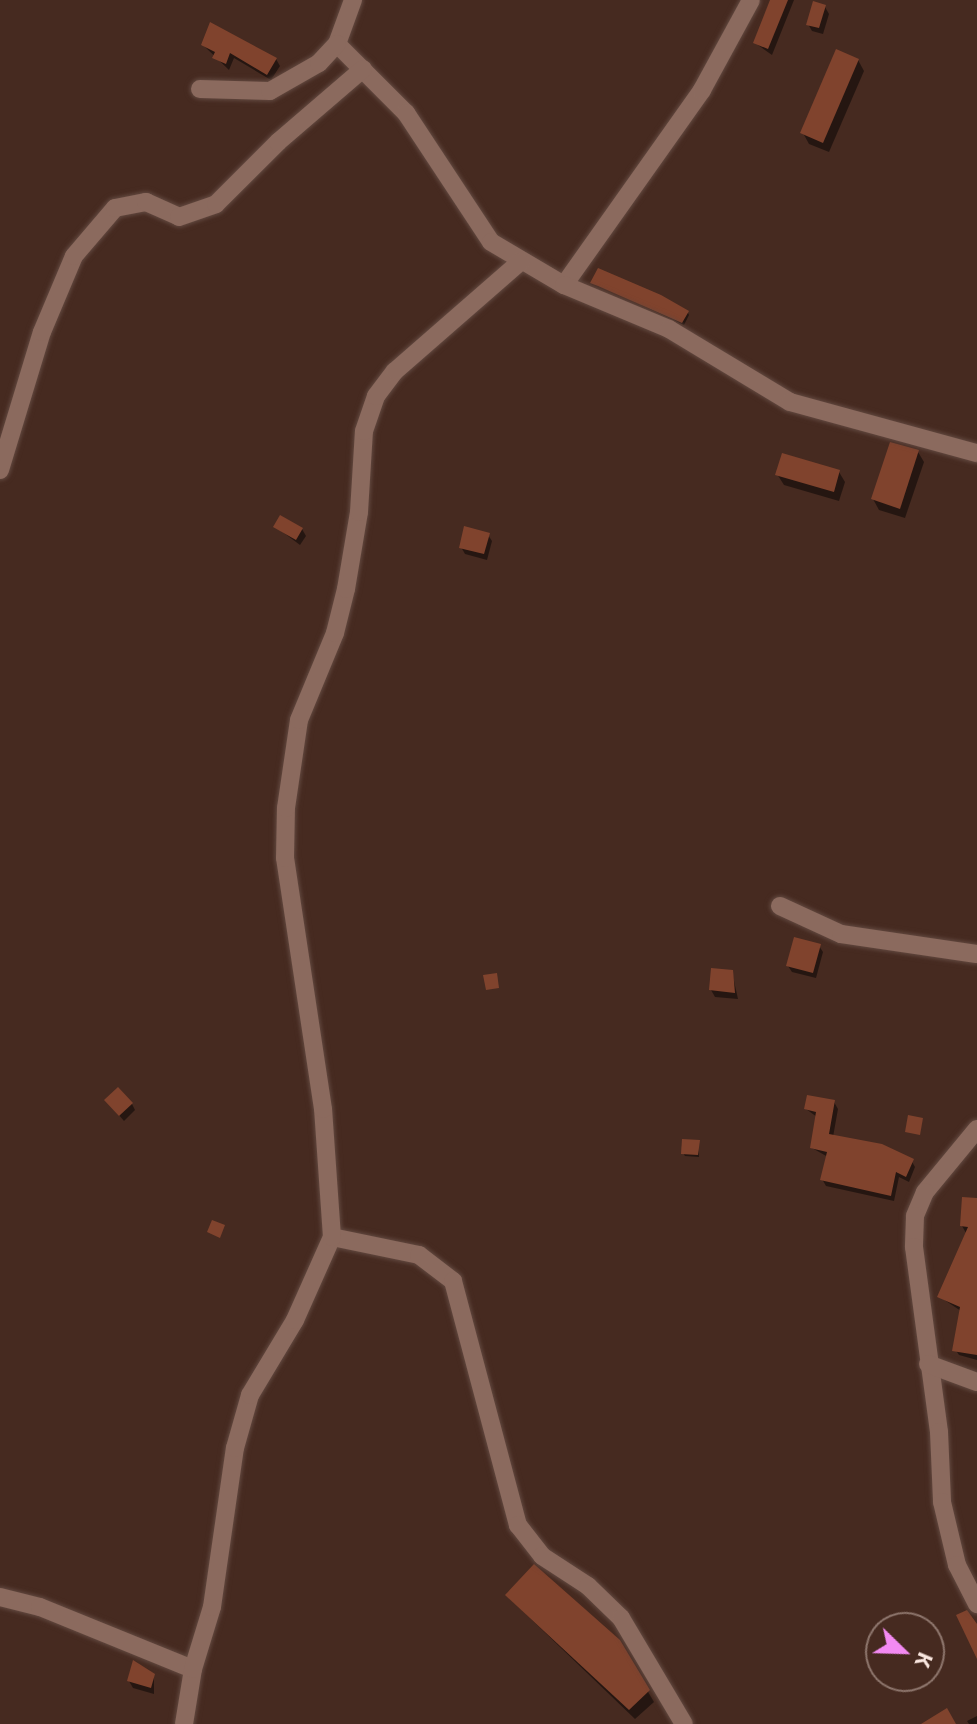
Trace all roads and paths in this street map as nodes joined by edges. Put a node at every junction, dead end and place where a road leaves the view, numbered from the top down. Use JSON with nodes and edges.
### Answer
{"nodes":[{"id":1,"x":353,"y":0,"type":"edge"},
{"id":2,"x":751,"y":0,"type":"edge"},
{"id":3,"x":337,"y":44,"type":"junction"},
{"id":4,"x":363,"y":69,"type":"junction"},
{"id":5,"x":200,"y":89,"type":"dead end"},
{"id":6,"x":520,"y":262,"type":"junction"},
{"id":7,"x":564,"y":285,"type":"junction"},
{"id":8,"x":977,"y":453,"type":"edge"},
{"id":9,"x":0,"y":470,"type":"edge"},
{"id":10,"x":780,"y":906,"type":"dead end"},
{"id":11,"x":977,"y":954,"type":"edge"},
{"id":12,"x":977,"y":1129,"type":"edge"},
{"id":13,"x":332,"y":1237,"type":"junction"},
{"id":14,"x":928,"y":1364,"type":"junction"},
{"id":15,"x":977,"y":1382,"type":"edge"},
{"id":16,"x":0,"y":1597,"type":"edge"},
{"id":17,"x":977,"y":1604,"type":"edge"},
{"id":18,"x":193,"y":1669,"type":"junction"},
{"id":19,"x":184,"y":1724,"type":"edge"},
{"id":20,"x":684,"y":1724,"type":"edge"}],
"edges":[{"from":1,"to":3,"type":"street"},
{"from":2,"to":7,"type":"street"},
{"from":3,"to":4,"type":"street"},
{"from":3,"to":5,"type":"street"},
{"from":4,"to":6,"type":"street"},
{"from":4,"to":9,"type":"street"},
{"from":6,"to":7,"type":"street"},
{"from":6,"to":13,"type":"street"},
{"from":7,"to":8,"type":"street"},
{"from":10,"to":11,"type":"street"},
{"from":12,"to":14,"type":"street"},
{"from":13,"to":18,"type":"street"},
{"from":13,"to":20,"type":"street"},
{"from":14,"to":15,"type":"street"},
{"from":14,"to":17,"type":"street"},
{"from":16,"to":18,"type":"street"},
{"from":18,"to":19,"type":"street"}]}
